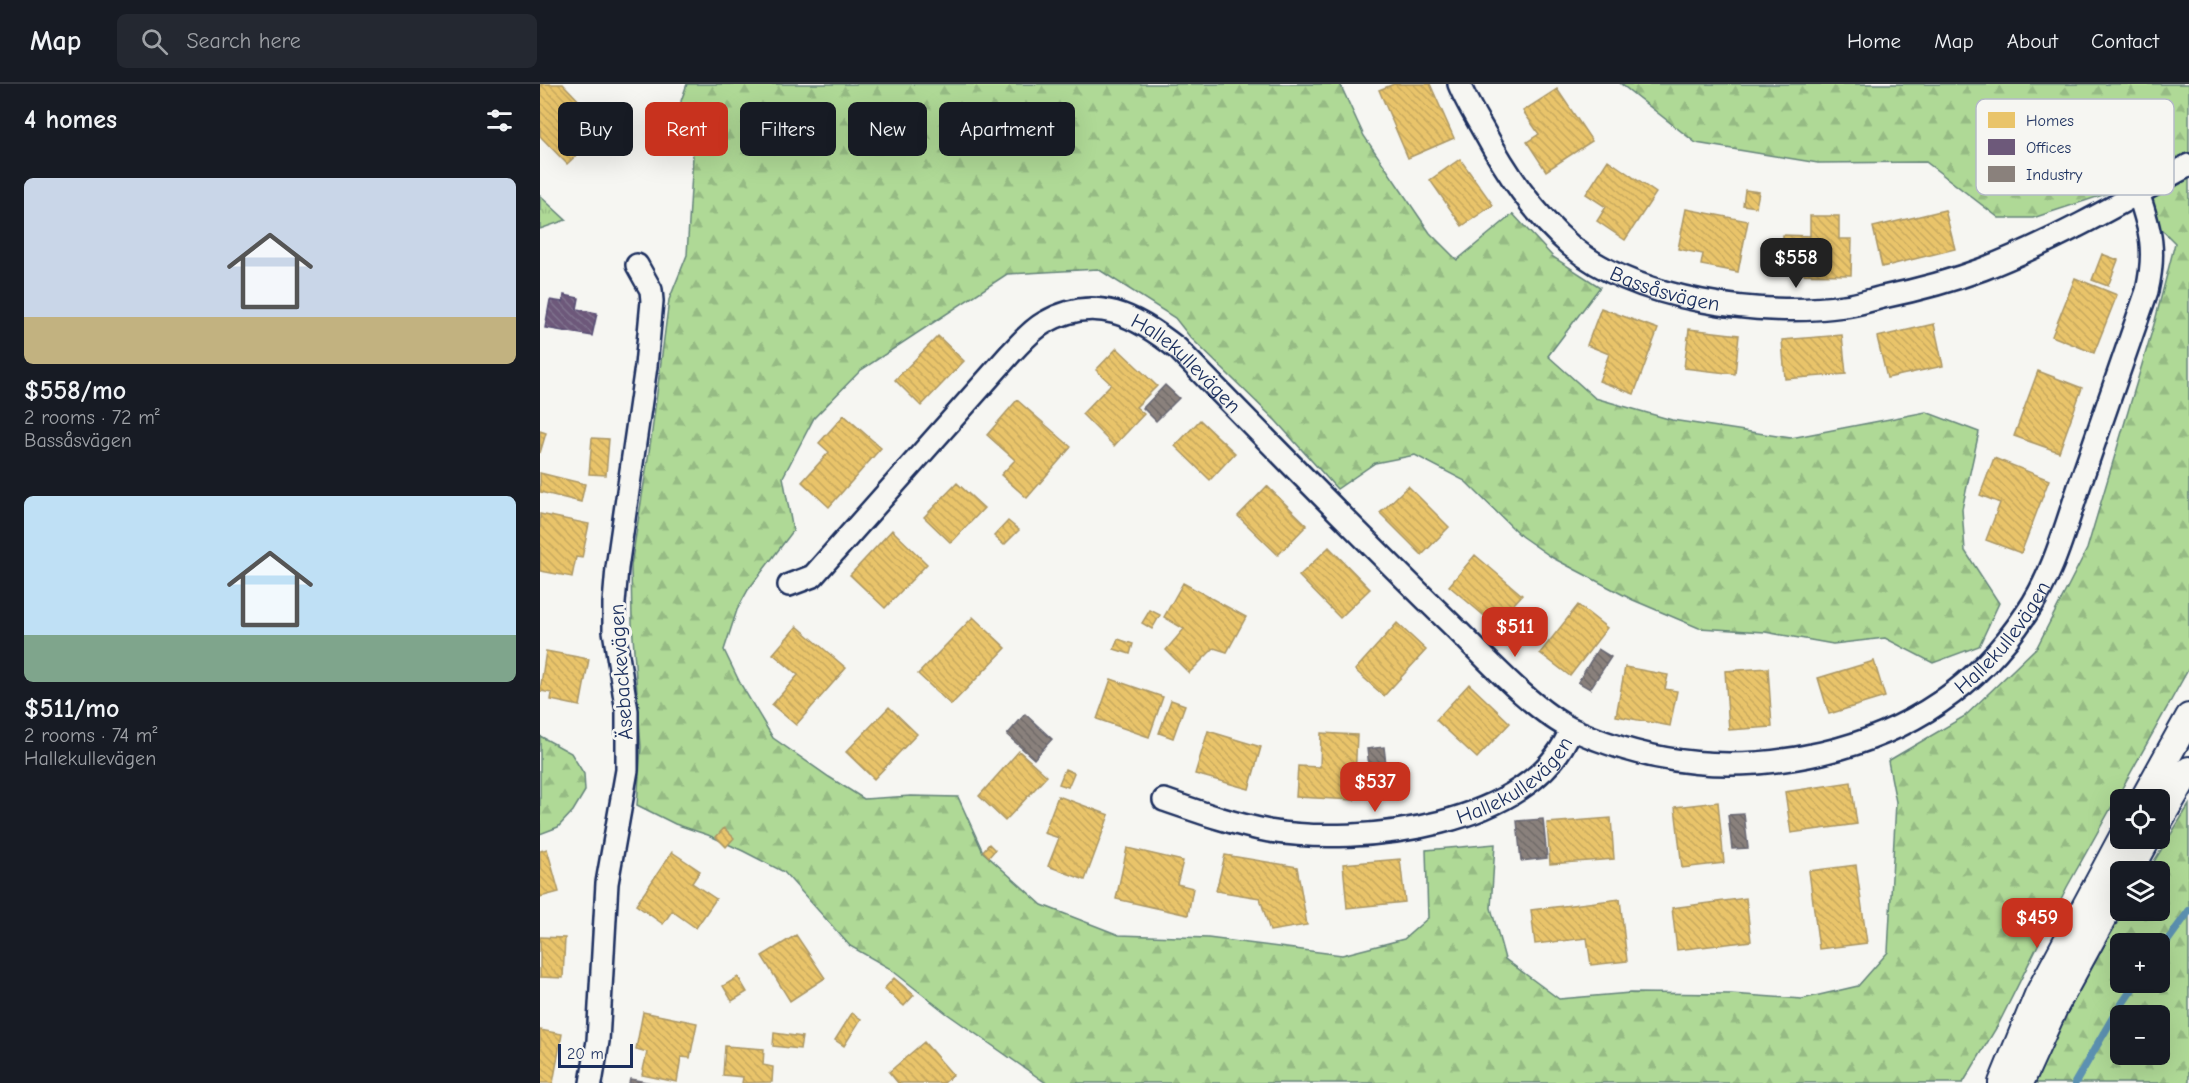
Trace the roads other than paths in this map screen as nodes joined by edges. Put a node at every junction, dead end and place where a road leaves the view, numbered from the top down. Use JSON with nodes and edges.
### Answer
{"nodes":[{"id":1,"x":1459,"y":84,"type":"edge"},
{"id":2,"x":2189,"y":165,"type":"edge"},
{"id":3,"x":2174,"y":173,"type":"edge"},
{"id":4,"x":2134,"y":195,"type":"edge"},
{"id":5,"x":2139,"y":195,"type":"edge"},
{"id":6,"x":637,"y":265,"type":"dead end"},
{"id":7,"x":789,"y":585,"type":"dead end"},
{"id":8,"x":2189,"y":717,"type":"edge"},
{"id":9,"x":1571,"y":729,"type":"junction"},
{"id":10,"x":2189,"y":770,"type":"edge"},
{"id":11,"x":2149,"y":789,"type":"edge"},
{"id":12,"x":1164,"y":800,"type":"dead end"},
{"id":13,"x":2170,"y":802,"type":"edge"},
{"id":14,"x":2116,"y":849,"type":"edge"},
{"id":15,"x":2110,"y":905,"type":"edge"},
{"id":16,"x":591,"y":1083,"type":"edge"},
{"id":17,"x":2002,"y":1083,"type":"edge"},
{"id":18,"x":2020,"y":1083,"type":"edge"}],
"edges":[{"from":1,"to":4,"type":"street","name":"Bassåsvägen"},
{"from":2,"to":3,"type":"street","name":"Bassåsvägen"},
{"from":5,"to":9,"type":"street","name":"Hallekullevägen"},
{"from":6,"to":16,"type":"street","name":"Äsebackevägen"},
{"from":7,"to":9,"type":"street","name":"Hallekullevägen"},
{"from":8,"to":11,"type":"street"},
{"from":9,"to":12,"type":"street","name":"Hallekullevägen"},
{"from":10,"to":13,"type":"street"},
{"from":14,"to":17,"type":"street"},
{"from":15,"to":18,"type":"street"}]}
